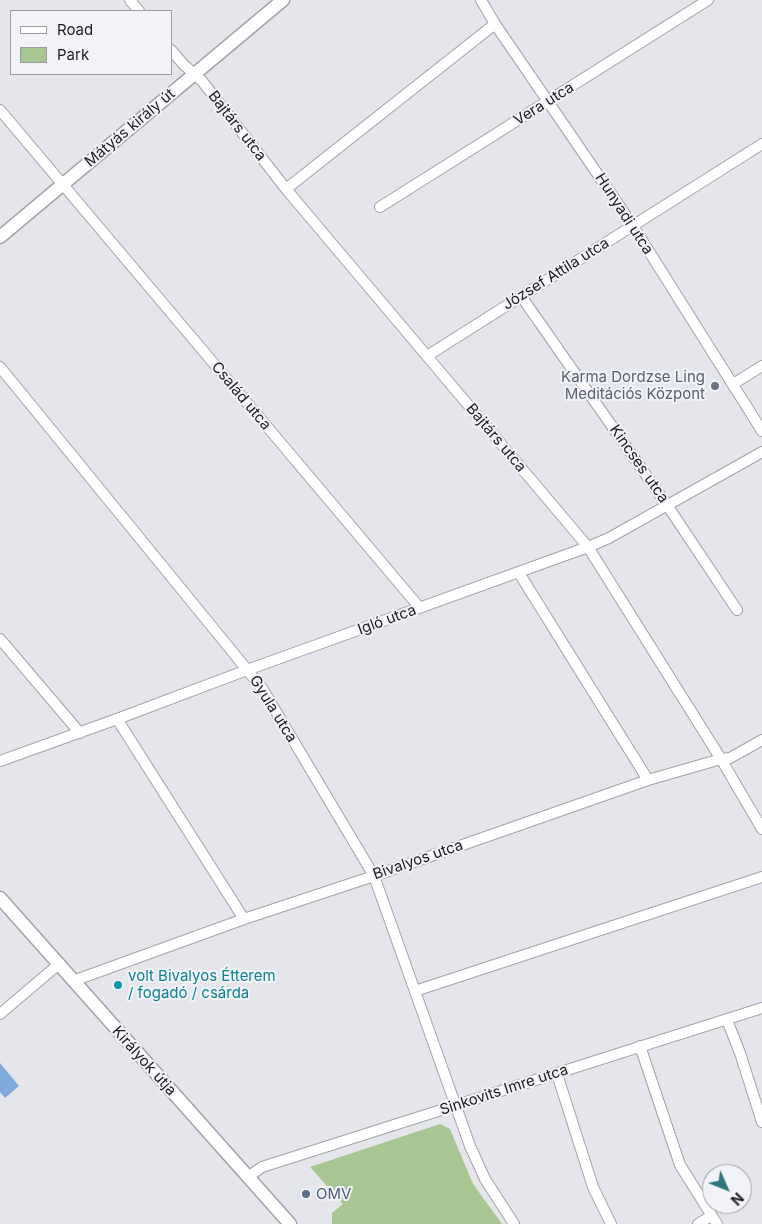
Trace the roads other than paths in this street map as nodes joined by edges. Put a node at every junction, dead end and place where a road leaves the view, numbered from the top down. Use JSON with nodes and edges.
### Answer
{"nodes":[{"id":1,"x":130,"y":0,"type":"edge"},
{"id":2,"x":283,"y":0,"type":"edge"},
{"id":3,"x":481,"y":0,"type":"edge"},
{"id":4,"x":708,"y":0,"type":"edge"},
{"id":5,"x":138,"y":10,"type":"edge"},
{"id":6,"x":495,"y":24,"type":"junction"},
{"id":7,"x":172,"y":51,"type":"edge"},
{"id":8,"x":194,"y":73,"type":"junction"},
{"id":9,"x":548,"y":101,"type":"junction"},
{"id":10,"x":0,"y":110,"type":"edge"},
{"id":11,"x":762,"y":144,"type":"edge"},
{"id":12,"x":63,"y":184,"type":"junction"},
{"id":13,"x":286,"y":189,"type":"junction"},
{"id":14,"x":380,"y":207,"type":"dead end"},
{"id":15,"x":633,"y":226,"type":"junction"},
{"id":16,"x":0,"y":238,"type":"edge"},
{"id":17,"x":521,"y":296,"type":"junction"},
{"id":18,"x":427,"y":356,"type":"junction"},
{"id":19,"x":762,"y":366,"type":"edge"},
{"id":20,"x":0,"y":367,"type":"edge"},
{"id":21,"x":733,"y":384,"type":"junction"},
{"id":22,"x":762,"y":431,"type":"edge"},
{"id":23,"x":762,"y":452,"type":"edge"},
{"id":24,"x":668,"y":505,"type":"junction"},
{"id":25,"x":588,"y":547,"type":"junction"},
{"id":26,"x":518,"y":573,"type":"junction"},
{"id":27,"x":420,"y":608,"type":"junction"},
{"id":28,"x":737,"y":610,"type":"dead end"},
{"id":29,"x":0,"y":638,"type":"edge"},
{"id":30,"x":248,"y":670,"type":"junction"},
{"id":31,"x":118,"y":719,"type":"junction"},
{"id":32,"x":80,"y":733,"type":"junction"},
{"id":33,"x":762,"y":740,"type":"edge"},
{"id":34,"x":721,"y":759,"type":"junction"},
{"id":35,"x":0,"y":762,"type":"edge"},
{"id":36,"x":648,"y":780,"type":"junction"},
{"id":37,"x":762,"y":829,"type":"edge"},
{"id":38,"x":374,"y":876,"type":"junction"},
{"id":39,"x":762,"y":877,"type":"edge"},
{"id":40,"x":0,"y":898,"type":"edge"},
{"id":41,"x":244,"y":919,"type":"junction"},
{"id":42,"x":59,"y":964,"type":"junction"},
{"id":43,"x":73,"y":982,"type":"junction"},
{"id":44,"x":415,"y":991,"type":"junction"},
{"id":45,"x":762,"y":1008,"type":"edge"},
{"id":46,"x":0,"y":1014,"type":"edge"},
{"id":47,"x":727,"y":1020,"type":"junction"},
{"id":48,"x":640,"y":1046,"type":"junction"},
{"id":49,"x":557,"y":1074,"type":"junction"},
{"id":50,"x":456,"y":1106,"type":"junction"},
{"id":51,"x":760,"y":1108,"type":"edge"},
{"id":52,"x":762,"y":1122,"type":"edge"},
{"id":53,"x":248,"y":1177,"type":"junction"},
{"id":54,"x":714,"y":1220,"type":"edge"},
{"id":55,"x":290,"y":1224,"type":"edge"},
{"id":56,"x":514,"y":1224,"type":"edge"},
{"id":57,"x":611,"y":1224,"type":"edge"},
{"id":58,"x":698,"y":1224,"type":"edge"}],
"edges":[{"from":1,"to":5,"type":"street"},
{"from":2,"to":8,"type":"street","name":"Mátyás király út"},
{"from":3,"to":6,"type":"street","name":"Hunyadi utca"},
{"from":4,"to":9,"type":"street","name":"Vera utca"},
{"from":6,"to":9,"type":"street","name":"Hunyadi utca"},
{"from":6,"to":13,"type":"street"},
{"from":7,"to":8,"type":"street","name":"Bajtárs utca"},
{"from":8,"to":12,"type":"street","name":"Mátyás király út"},
{"from":8,"to":13,"type":"street","name":"Bajtárs utca"},
{"from":9,"to":14,"type":"street","name":"Vera utca"},
{"from":9,"to":15,"type":"street","name":"Hunyadi utca"},
{"from":10,"to":12,"type":"street","name":"Család utca"},
{"from":11,"to":15,"type":"street","name":"József Attila utca"},
{"from":12,"to":16,"type":"street","name":"Mátyás király út"},
{"from":12,"to":27,"type":"street","name":"Család utca"},
{"from":13,"to":18,"type":"street","name":"Bajtárs utca"},
{"from":15,"to":17,"type":"street","name":"József Attila utca"},
{"from":15,"to":21,"type":"street","name":"Hunyadi utca"},
{"from":17,"to":18,"type":"street","name":"József Attila utca"},
{"from":17,"to":24,"type":"street","name":"Kincses utca"},
{"from":18,"to":25,"type":"street","name":"Bajtárs utca"},
{"from":19,"to":21,"type":"street"},
{"from":20,"to":30,"type":"street","name":"Gyula utca"},
{"from":21,"to":22,"type":"street","name":"Hunyadi utca"},
{"from":23,"to":24,"type":"street","name":"Igló utca"},
{"from":24,"to":25,"type":"street","name":"Igló utca"},
{"from":24,"to":28,"type":"street","name":"Kincses utca"},
{"from":25,"to":26,"type":"street","name":"Igló utca"},
{"from":25,"to":34,"type":"street","name":"Bajtárs utca"},
{"from":26,"to":27,"type":"street","name":"Igló utca"},
{"from":26,"to":36,"type":"street"},
{"from":27,"to":30,"type":"street","name":"Igló utca"},
{"from":29,"to":32,"type":"street"},
{"from":30,"to":31,"type":"street","name":"Igló utca"},
{"from":30,"to":38,"type":"street","name":"Gyula utca"},
{"from":31,"to":32,"type":"street","name":"Igló utca"},
{"from":31,"to":41,"type":"street"},
{"from":32,"to":35,"type":"street","name":"Igló utca"},
{"from":33,"to":34,"type":"street","name":"Bivalyos utca"},
{"from":34,"to":36,"type":"street","name":"Bivalyos utca"},
{"from":34,"to":37,"type":"street","name":"Bajtárs utca"},
{"from":36,"to":38,"type":"street","name":"Bivalyos utca"},
{"from":38,"to":41,"type":"street","name":"Bivalyos utca"},
{"from":38,"to":44,"type":"street","name":"Gyula utca"},
{"from":39,"to":44,"type":"street"},
{"from":40,"to":42,"type":"street","name":"Királyok útja"},
{"from":41,"to":43,"type":"street","name":"Bivalyos utca"},
{"from":42,"to":43,"type":"street","name":"Királyok útja"},
{"from":42,"to":46,"type":"street"},
{"from":43,"to":53,"type":"street","name":"Királyok útja"},
{"from":44,"to":50,"type":"street","name":"Gyula utca"},
{"from":45,"to":47,"type":"street","name":"Sinkovits Imre utca"},
{"from":47,"to":48,"type":"street","name":"Sinkovits Imre utca"},
{"from":47,"to":51,"type":"street"},
{"from":48,"to":49,"type":"street","name":"Sinkovits Imre utca"},
{"from":48,"to":54,"type":"street"},
{"from":49,"to":50,"type":"street","name":"Sinkovits Imre utca"},
{"from":49,"to":57,"type":"street"},
{"from":50,"to":53,"type":"street","name":"Sinkovits Imre utca"},
{"from":50,"to":56,"type":"street","name":"Gyula utca"},
{"from":51,"to":52,"type":"street"},
{"from":53,"to":55,"type":"street","name":"Királyok útja"},
{"from":54,"to":58,"type":"street"}]}
